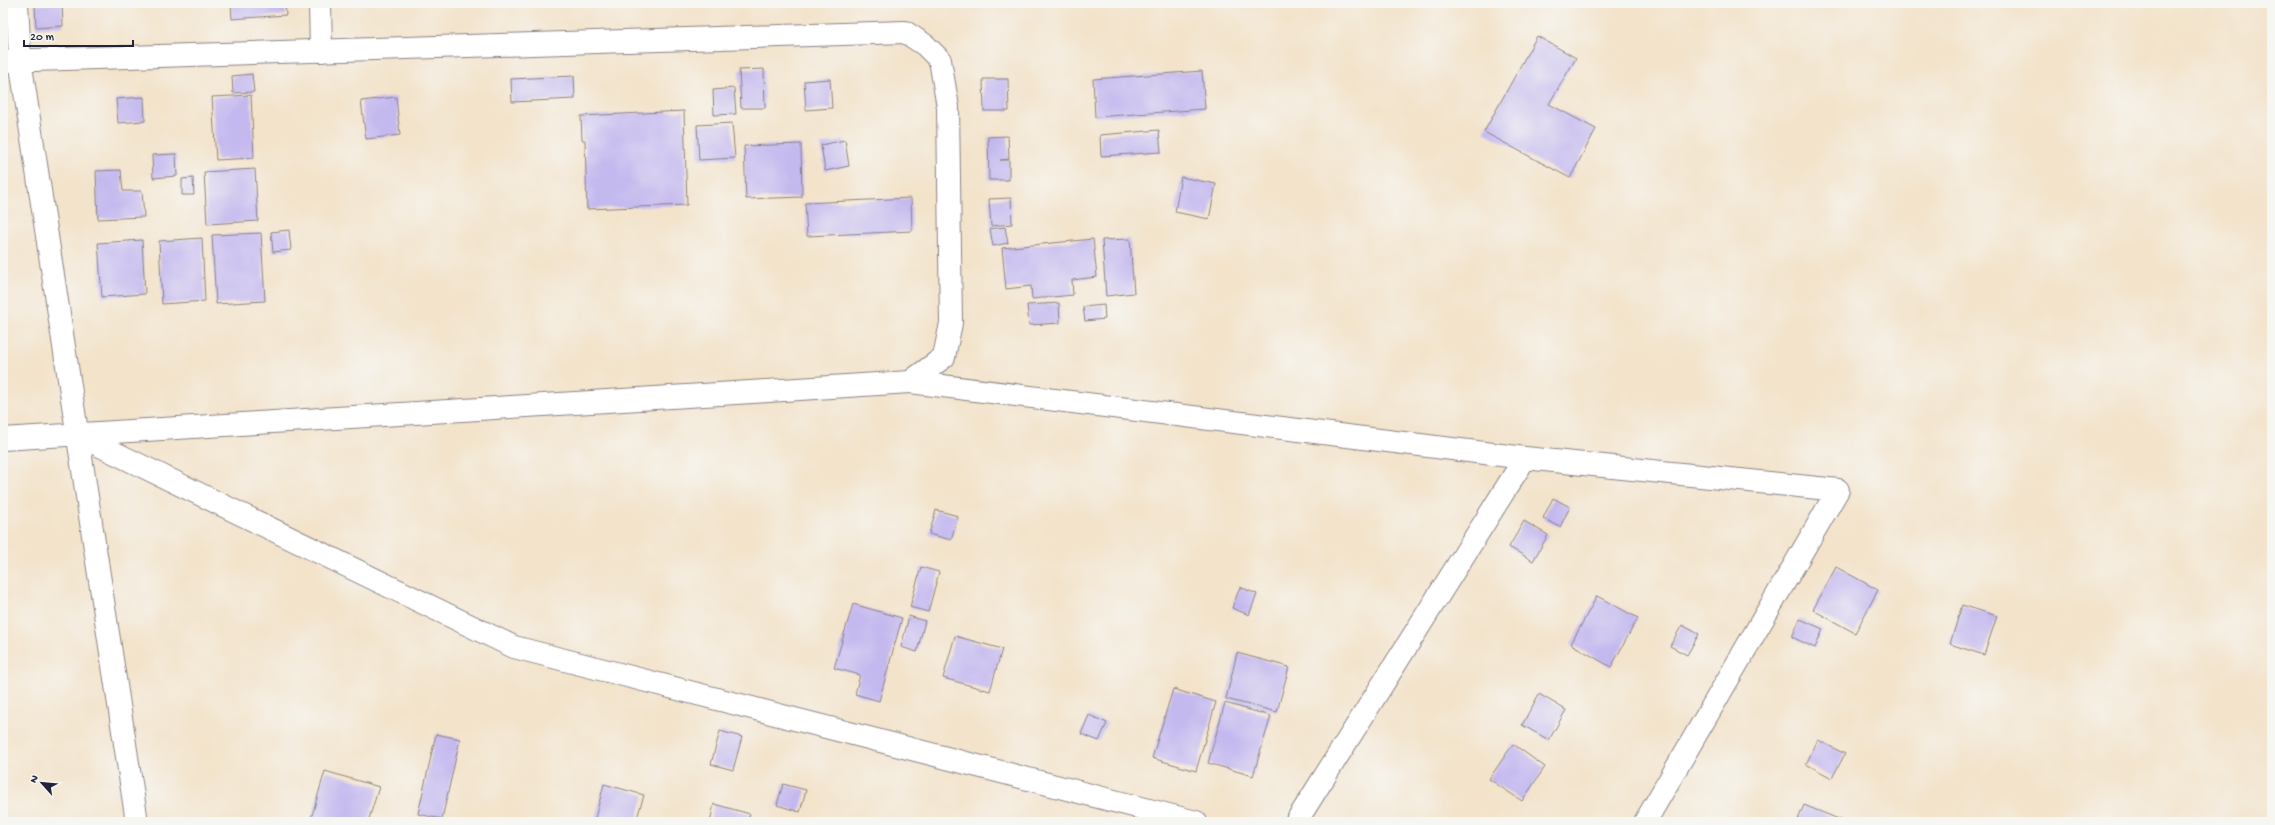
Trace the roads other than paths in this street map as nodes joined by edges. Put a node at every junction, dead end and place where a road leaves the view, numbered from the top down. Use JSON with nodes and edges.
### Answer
{"nodes":[{"id":1,"x":17,"y":3,"type":"edge"},
{"id":2,"x":320,"y":3,"type":"edge"},
{"id":3,"x":321,"y":51,"type":"junction"},
{"id":4,"x":12,"y":60,"type":"edge"},
{"id":5,"x":910,"y":382,"type":"junction"},
{"id":6,"x":78,"y":435,"type":"junction"},
{"id":7,"x":3,"y":440,"type":"edge"},
{"id":8,"x":1525,"y":458,"type":"junction"},
{"id":9,"x":137,"y":822,"type":"edge"},
{"id":10,"x":1196,"y":822,"type":"edge"},
{"id":11,"x":1296,"y":822,"type":"edge"},
{"id":12,"x":1645,"y":822,"type":"edge"}],
"edges":[{"from":1,"to":4,"type":"street"},
{"from":2,"to":3,"type":"street"},
{"from":3,"to":4,"type":"street"},
{"from":3,"to":5,"type":"street"},
{"from":4,"to":6,"type":"street"},
{"from":5,"to":6,"type":"street"},
{"from":5,"to":8,"type":"street"},
{"from":6,"to":7,"type":"street"},
{"from":6,"to":9,"type":"street"},
{"from":6,"to":10,"type":"street"},
{"from":8,"to":11,"type":"street"},
{"from":8,"to":12,"type":"street"}]}
